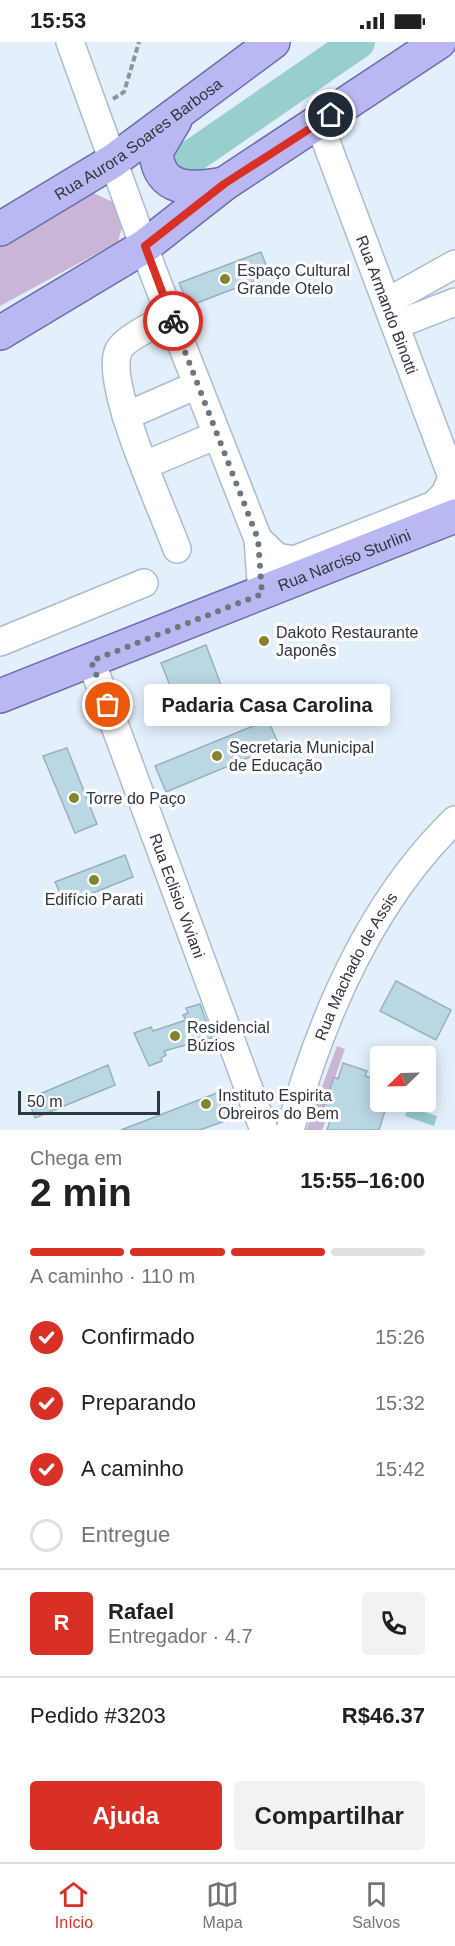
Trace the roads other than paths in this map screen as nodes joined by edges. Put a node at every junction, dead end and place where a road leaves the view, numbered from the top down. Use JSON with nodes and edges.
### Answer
{"nodes":[{"id":1,"x":70,"y":42,"type":"edge"},
{"id":2,"x":273,"y":42,"type":"edge"},
{"id":3,"x":439,"y":42,"type":"edge"},
{"id":4,"x":179,"y":114,"type":"junction"},
{"id":5,"x":319,"y":123,"type":"junction"},
{"id":6,"x":113,"y":161,"type":"junction"},
{"id":7,"x":224,"y":184,"type":"junction"},
{"id":8,"x":0,"y":229,"type":"edge"},
{"id":9,"x":145,"y":246,"type":"junction"},
{"id":10,"x":453,"y":272,"type":"edge"},
{"id":11,"x":455,"y":302,"type":"edge"},
{"id":12,"x":392,"y":314,"type":"junction"},
{"id":13,"x":171,"y":316,"type":"junction"},
{"id":14,"x":0,"y":333,"type":"edge"},
{"id":15,"x":197,"y":385,"type":"junction"},
{"id":16,"x":126,"y":416,"type":"junction"},
{"id":17,"x":217,"y":435,"type":"junction"},
{"id":18,"x":145,"y":465,"type":"junction"},
{"id":19,"x":453,"y":483,"type":"edge"},
{"id":20,"x":455,"y":516,"type":"edge"},
{"id":21,"x":258,"y":539,"type":"junction"},
{"id":22,"x":177,"y":549,"type":"dead end"},
{"id":23,"x":144,"y":583,"type":"dead end"},
{"id":24,"x":262,"y":594,"type":"junction"},
{"id":25,"x":0,"y":642,"type":"edge"},
{"id":26,"x":91,"y":661,"type":"junction"},
{"id":27,"x":0,"y":696,"type":"edge"},
{"id":28,"x":455,"y":820,"type":"edge"},
{"id":29,"x":264,"y":1130,"type":"edge"},
{"id":30,"x":290,"y":1130,"type":"edge"}],
"edges":[{"from":1,"to":6,"type":"street"},
{"from":2,"to":4,"type":"main road","name":"Rua Aurora Soares Barbosa"},
{"from":3,"to":5,"type":"main road"},
{"from":4,"to":6,"type":"main road","name":"Rua Aurora Soares Barbosa"},
{"from":4,"to":7,"type":"main road"},
{"from":5,"to":7,"type":"main road"},
{"from":5,"to":12,"type":"street","name":"Rua Armando Binotti"},
{"from":6,"to":8,"type":"main road","name":"Rua Aurora Soares Barbosa"},
{"from":6,"to":9,"type":"street"},
{"from":7,"to":9,"type":"main road"},
{"from":9,"to":13,"type":"street"},
{"from":9,"to":14,"type":"main road"},
{"from":10,"to":12,"type":"street"},
{"from":11,"to":12,"type":"street"},
{"from":12,"to":19,"type":"street","name":"Rua Armando Binotti"},
{"from":13,"to":15,"type":"street"},
{"from":13,"to":16,"type":"street"},
{"from":15,"to":16,"type":"street"},
{"from":15,"to":17,"type":"street"},
{"from":16,"to":18,"type":"street"},
{"from":17,"to":18,"type":"street"},
{"from":17,"to":21,"type":"street"},
{"from":18,"to":22,"type":"street"},
{"from":19,"to":21,"type":"street","name":"Rua Narciso Sturlini"},
{"from":20,"to":24,"type":"main road","name":"Rua Narciso Sturlini"},
{"from":21,"to":24,"type":"street"},
{"from":23,"to":25,"type":"street"},
{"from":24,"to":26,"type":"main road","name":"Rua Narciso Sturlini"},
{"from":26,"to":27,"type":"main road","name":"Rua Narciso Sturlini"},
{"from":26,"to":29,"type":"street","name":"Rua Eclisio Viviani"},
{"from":28,"to":30,"type":"street","name":"Rua Machado de Assis"}]}
